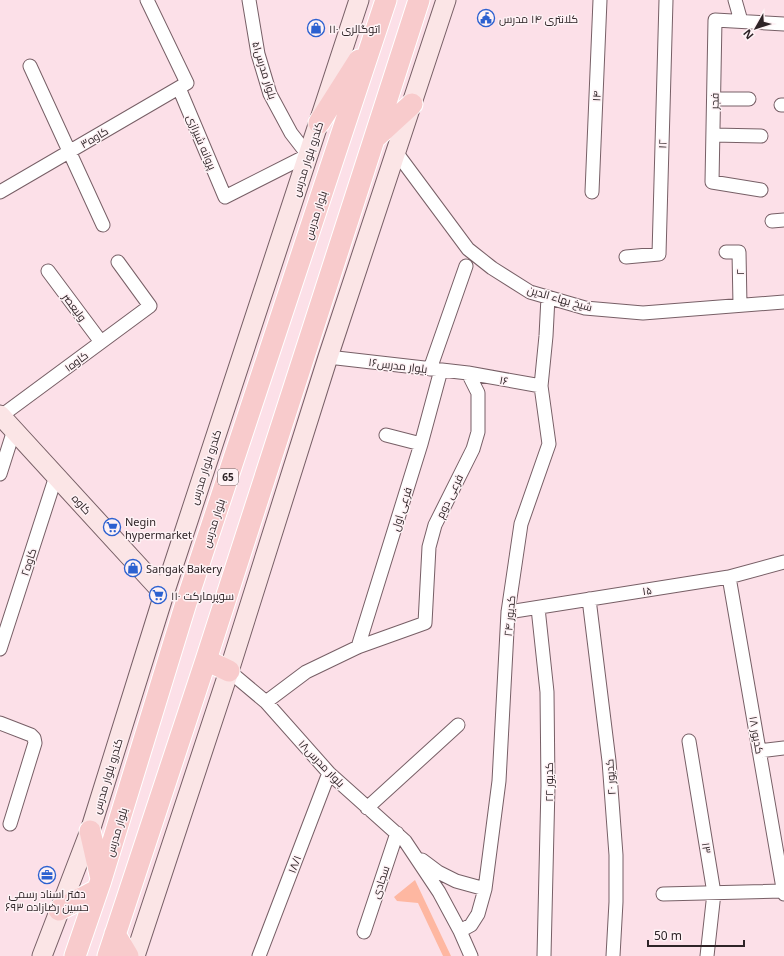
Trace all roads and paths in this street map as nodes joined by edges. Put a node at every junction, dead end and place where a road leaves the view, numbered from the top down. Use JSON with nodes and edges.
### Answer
{"nodes":[{"id":1,"x":147,"y":0,"type":"edge"},
{"id":2,"x":249,"y":0,"type":"edge"},
{"id":3,"x":359,"y":0,"type":"edge"},
{"id":4,"x":386,"y":0,"type":"edge"},
{"id":5,"x":419,"y":0,"type":"edge"},
{"id":6,"x":446,"y":0,"type":"edge"},
{"id":7,"x":600,"y":0,"type":"edge"},
{"id":8,"x":666,"y":0,"type":"edge"},
{"id":9,"x":735,"y":0,"type":"edge"},
{"id":10,"x":741,"y":21,"type":"junction"},
{"id":11,"x":784,"y":24,"type":"edge"},
{"id":12,"x":376,"y":32,"type":"junction"},
{"id":13,"x":30,"y":66,"type":"dead end"},
{"id":14,"x":183,"y":86,"type":"junction"},
{"id":15,"x":714,"y":99,"type":"junction"},
{"id":16,"x":749,"y":99,"type":"dead end"},
{"id":17,"x":412,"y":104,"type":"junction"},
{"id":18,"x":318,"y":124,"type":"junction"},
{"id":19,"x":713,"y":135,"type":"junction"},
{"id":20,"x":761,"y":136,"type":"dead end"},
{"id":21,"x":373,"y":140,"type":"junction"},
{"id":22,"x":70,"y":151,"type":"junction"},
{"id":23,"x":396,"y":152,"type":"junction"},
{"id":24,"x":308,"y":155,"type":"junction"},
{"id":25,"x":761,"y":190,"type":"dead end"},
{"id":26,"x":0,"y":192,"type":"edge"},
{"id":27,"x":592,"y":192,"type":"dead end"},
{"id":28,"x":103,"y":225,"type":"dead end"},
{"id":29,"x":726,"y":252,"type":"dead end"},
{"id":30,"x":626,"y":257,"type":"dead end"},
{"id":31,"x":118,"y":262,"type":"dead end"},
{"id":32,"x":466,"y":266,"type":"dead end"},
{"id":33,"x":48,"y":271,"type":"dead end"},
{"id":34,"x":548,"y":297,"type":"junction"},
{"id":35,"x":286,"y":301,"type":"junction"},
{"id":36,"x":784,"y":302,"type":"edge"},
{"id":37,"x":740,"y":305,"type":"junction"},
{"id":38,"x":317,"y":313,"type":"junction"},
{"id":39,"x":101,"y":342,"type":"junction"},
{"id":40,"x":328,"y":357,"type":"junction"},
{"id":41,"x":436,"y":369,"type":"junction"},
{"id":42,"x":468,"y":373,"type":"junction"},
{"id":43,"x":541,"y":386,"type":"junction"},
{"id":44,"x":1,"y":415,"type":"edge"},
{"id":45,"x":14,"y":430,"type":"junction"},
{"id":46,"x":386,"y":435,"type":"dead end"},
{"id":47,"x":421,"y":444,"type":"junction"},
{"id":48,"x":0,"y":474,"type":"edge"},
{"id":49,"x":56,"y":476,"type":"junction"},
{"id":50,"x":784,"y":562,"type":"edge"},
{"id":51,"x":729,"y":577,"type":"junction"},
{"id":52,"x":164,"y":594,"type":"junction"},
{"id":53,"x":589,"y":600,"type":"junction"},
{"id":54,"x":538,"y":608,"type":"junction"},
{"id":55,"x":508,"y":612,"type":"junction"},
{"id":56,"x":358,"y":647,"type":"junction"},
{"id":57,"x":0,"y":649,"type":"edge"},
{"id":58,"x":206,"y":660,"type":"junction"},
{"id":59,"x":229,"y":671,"type":"junction"},
{"id":60,"x":266,"y":702,"type":"junction"},
{"id":61,"x":0,"y":723,"type":"edge"},
{"id":62,"x":458,"y":725,"type":"dead end"},
{"id":63,"x":689,"y":741,"type":"dead end"},
{"id":64,"x":784,"y":748,"type":"edge"},
{"id":65,"x":759,"y":751,"type":"junction"},
{"id":66,"x":329,"y":773,"type":"junction"},
{"id":67,"x":367,"y":808,"type":"junction"},
{"id":68,"x":10,"y":824,"type":"dead end"},
{"id":69,"x":778,"y":829,"type":"edge"},
{"id":70,"x":90,"y":831,"type":"junction"},
{"id":71,"x":397,"y":833,"type":"junction"},
{"id":72,"x":415,"y":854,"type":"junction"},
{"id":73,"x":782,"y":872,"type":"edge"},
{"id":74,"x":99,"y":885,"type":"junction"},
{"id":75,"x":485,"y":889,"type":"junction"},
{"id":76,"x":784,"y":892,"type":"edge"},
{"id":77,"x":714,"y":893,"type":"junction"},
{"id":78,"x":663,"y":894,"type":"dead end"},
{"id":79,"x":59,"y":910,"type":"junction"},
{"id":80,"x":364,"y":932,"type":"dead end"},
{"id":81,"x":460,"y":932,"type":"junction"},
{"id":82,"x":115,"y":934,"type":"junction"},
{"id":83,"x":42,"y":956,"type":"edge"},
{"id":84,"x":75,"y":956,"type":"edge"},
{"id":85,"x":108,"y":956,"type":"edge"},
{"id":86,"x":128,"y":956,"type":"edge"},
{"id":87,"x":135,"y":956,"type":"edge"},
{"id":88,"x":259,"y":956,"type":"edge"},
{"id":89,"x":471,"y":956,"type":"edge"},
{"id":90,"x":544,"y":956,"type":"edge"},
{"id":91,"x":613,"y":956,"type":"edge"},
{"id":92,"x":708,"y":956,"type":"edge"}],
"edges":[{"from":1,"to":14,"type":"street","name":"پروانه شیرازی"},
{"from":2,"to":24,"type":"street","name":"بلوار مدرس۵۱"},
{"from":3,"to":18,"type":"main road","name":"کندرو بلوار مدرس"},
{"from":4,"to":12,"type":"main road","name":"بلوار مدرس","number":"65"},
{"from":5,"to":21,"type":"main road"},
{"from":6,"to":17,"type":"main road"},
{"from":7,"to":27,"type":"street","name":"۱۴"},
{"from":8,"to":30,"type":"street","name":"۱۲"},
{"from":9,"to":10,"type":"street"},
{"from":10,"to":11,"type":"street"},
{"from":10,"to":15,"type":"street","name":"فجر"},
{"from":12,"to":18,"type":"main road"},
{"from":12,"to":35,"type":"main road","name":"بلوار مدرس","number":"65"},
{"from":13,"to":22,"type":"street"},
{"from":14,"to":22,"type":"street","name":"کاوه۳"},
{"from":14,"to":24,"type":"street","name":"پروانه شیرازی"},
{"from":15,"to":16,"type":"street"},
{"from":15,"to":19,"type":"street","name":"فجر"},
{"from":17,"to":21,"type":"main road"},
{"from":17,"to":23,"type":"main road"},
{"from":18,"to":24,"type":"main road","name":"کندرو بلوار مدرس"},
{"from":19,"to":20,"type":"street"},
{"from":19,"to":25,"type":"street","name":"فجر"},
{"from":21,"to":38,"type":"main road"},
{"from":22,"to":26,"type":"street","name":"کاوه۳"},
{"from":22,"to":28,"type":"street"},
{"from":23,"to":34,"type":"street","name":"شیخ بهاء الدین"},
{"from":23,"to":40,"type":"main road"},
{"from":24,"to":52,"type":"main road","name":"کندرو بلوار مدرس"},
{"from":29,"to":37,"type":"street","name":"۲"},
{"from":31,"to":39,"type":"street","name":"کاوه۱"},
{"from":32,"to":41,"type":"street","name":"فرعی اول"},
{"from":33,"to":39,"type":"street","name":"ولیعصر"},
{"from":34,"to":37,"type":"street","name":"شیخ بهاء الدین"},
{"from":34,"to":43,"type":"street","name":"کدیور ۲۴"},
{"from":35,"to":38,"type":"main road"},
{"from":35,"to":74,"type":"main road","name":"بلوار مدرس","number":"65"},
{"from":36,"to":37,"type":"street","name":"شیخ بهاء الدین"},
{"from":38,"to":58,"type":"main road"},
{"from":39,"to":44,"type":"street","name":"کاوه۱"},
{"from":40,"to":41,"type":"street","name":"بلوار مدرس۱۶"},
{"from":40,"to":59,"type":"main road"},
{"from":41,"to":42,"type":"street","name":"بلوار مدرس۱۶"},
{"from":41,"to":47,"type":"street","name":"فرعی اول"},
{"from":42,"to":43,"type":"street","name":"۱۶"},
{"from":42,"to":56,"type":"street","name":"فرعی دوم"},
{"from":43,"to":55,"type":"street","name":"کدیور ۲۴"},
{"from":44,"to":45,"type":"main road","name":"کاوه"},
{"from":45,"to":48,"type":"street"},
{"from":45,"to":49,"type":"main road","name":"کاوه"},
{"from":46,"to":47,"type":"street"},
{"from":47,"to":56,"type":"street","name":"فرعی اول"},
{"from":49,"to":52,"type":"main road","name":"کاوه"},
{"from":49,"to":57,"type":"street","name":"کاوه۲"},
{"from":50,"to":51,"type":"street","name":"۱۵"},
{"from":51,"to":53,"type":"street","name":"۱۵"},
{"from":51,"to":65,"type":"street","name":"کدیور ۱۸"},
{"from":52,"to":70,"type":"main road","name":"کندرو بلوار مدرس"},
{"from":53,"to":54,"type":"street","name":"۱۵"},
{"from":53,"to":91,"type":"street","name":"کدیور ۲۰"},
{"from":54,"to":55,"type":"street","name":"۱۵"},
{"from":54,"to":90,"type":"street","name":"کدیور ۲۲"},
{"from":55,"to":75,"type":"street","name":"کدیور ۲۴"},
{"from":56,"to":60,"type":"street"},
{"from":58,"to":59,"type":"main road"},
{"from":58,"to":82,"type":"main road"},
{"from":59,"to":60,"type":"street","name":"بلوار مدرس۱۸"},
{"from":59,"to":87,"type":"main road"},
{"from":60,"to":66,"type":"street","name":"بلوار مدرس۱۸"},
{"from":61,"to":68,"type":"street"},
{"from":62,"to":67,"type":"street"},
{"from":63,"to":77,"type":"street","name":"۱۳"},
{"from":64,"to":65,"type":"street"},
{"from":65,"to":69,"type":"street","name":"کدیور ۱۸"},
{"from":66,"to":67,"type":"street","name":"بلوار مدرس۱۸"},
{"from":66,"to":88,"type":"street","name":"۱۸/۱"},
{"from":67,"to":71,"type":"street","name":"بلوار مدرس۱۸"},
{"from":69,"to":73,"type":"street","name":"کدیور ۱۸"},
{"from":70,"to":74,"type":"main road"},
{"from":70,"to":79,"type":"main road","name":"کندرو بلوار مدرس"},
{"from":71,"to":72,"type":"street","name":"بلوار مدرس۱۸"},
{"from":71,"to":80,"type":"street","name":"سجادی"},
{"from":72,"to":75,"type":"street"},
{"from":72,"to":81,"type":"street"},
{"from":73,"to":76,"type":"street","name":"کدیور ۱۸"},
{"from":74,"to":79,"type":"main road"},
{"from":74,"to":84,"type":"main road","name":"بلوار مدرس","number":"65"},
{"from":75,"to":81,"type":"street","name":"کدیور ۲۴"},
{"from":76,"to":77,"type":"street"},
{"from":77,"to":78,"type":"street"},
{"from":77,"to":92,"type":"street","name":"۱۳"},
{"from":79,"to":83,"type":"main road","name":"کندرو بلوار مدرس"},
{"from":81,"to":89,"type":"street"},
{"from":82,"to":85,"type":"main road"},
{"from":82,"to":86,"type":"main road"}]}
